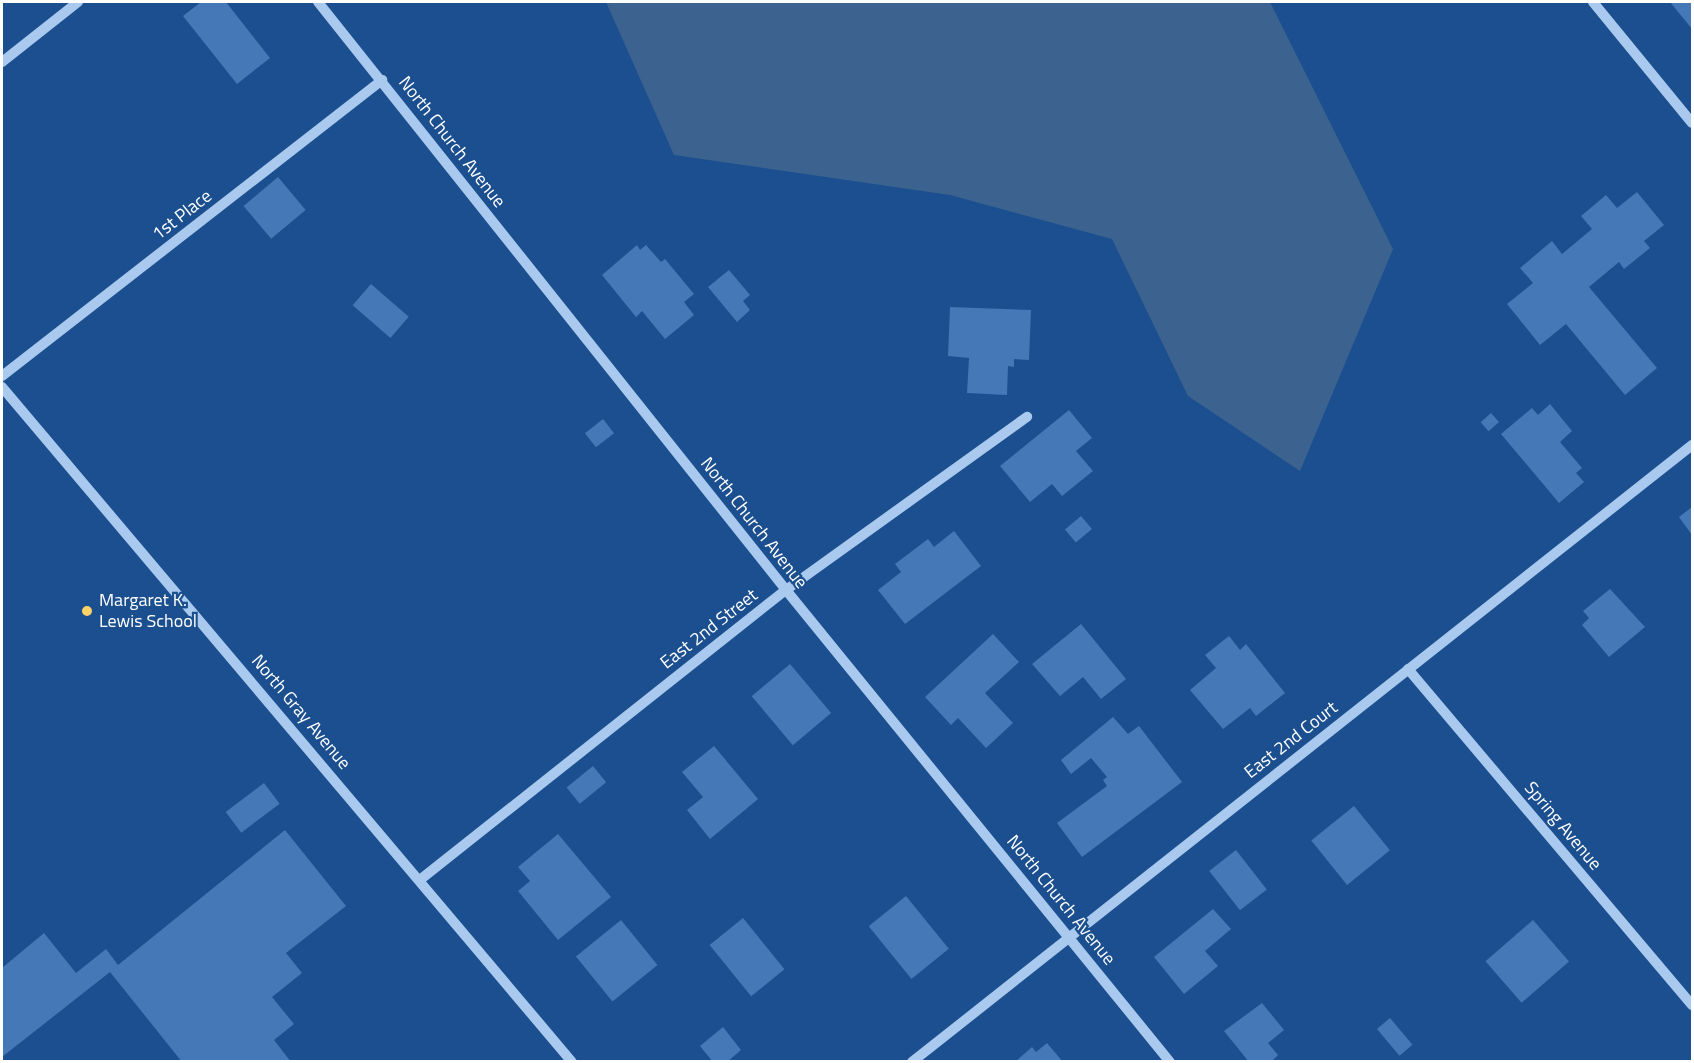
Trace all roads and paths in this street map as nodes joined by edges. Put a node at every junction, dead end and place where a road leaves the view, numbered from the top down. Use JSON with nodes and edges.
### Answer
{"nodes":[{"id":1,"x":78,"y":2,"type":"edge"},
{"id":2,"x":318,"y":2,"type":"edge"},
{"id":3,"x":1593,"y":2,"type":"edge"},
{"id":4,"x":2,"y":62,"type":"edge"},
{"id":5,"x":382,"y":80,"type":"junction"},
{"id":6,"x":1692,"y":123,"type":"edge"},
{"id":7,"x":2,"y":376,"type":"edge"},
{"id":8,"x":2,"y":387,"type":"edge"},
{"id":9,"x":1027,"y":417,"type":"dead end"},
{"id":10,"x":1692,"y":445,"type":"edge"},
{"id":11,"x":786,"y":590,"type":"junction"},
{"id":12,"x":1408,"y":669,"type":"junction"},
{"id":13,"x":421,"y":879,"type":"junction"},
{"id":14,"x":1068,"y":936,"type":"junction"},
{"id":15,"x":1692,"y":1005,"type":"edge"},
{"id":16,"x":572,"y":1062,"type":"edge"},
{"id":17,"x":912,"y":1062,"type":"edge"},
{"id":18,"x":1170,"y":1062,"type":"edge"}],
"edges":[{"from":1,"to":4,"type":"street"},
{"from":2,"to":5,"type":"street","name":"North Church Avenue"},
{"from":3,"to":6,"type":"street"},
{"from":5,"to":7,"type":"street","name":"1st Place"},
{"from":5,"to":11,"type":"street","name":"North Church Avenue"},
{"from":8,"to":13,"type":"street","name":"North Gray Avenue"},
{"from":9,"to":11,"type":"street","name":"East 2nd Street"},
{"from":10,"to":12,"type":"street","name":"East 2nd Court"},
{"from":11,"to":13,"type":"street","name":"East 2nd Street"},
{"from":11,"to":14,"type":"street","name":"North Church Avenue"},
{"from":12,"to":14,"type":"street","name":"East 2nd Court"},
{"from":12,"to":15,"type":"street","name":"Spring Avenue"},
{"from":13,"to":16,"type":"street","name":"North Gray Avenue"},
{"from":14,"to":17,"type":"street","name":"East 2nd Court"},
{"from":14,"to":18,"type":"street","name":"North Church Avenue"}]}
